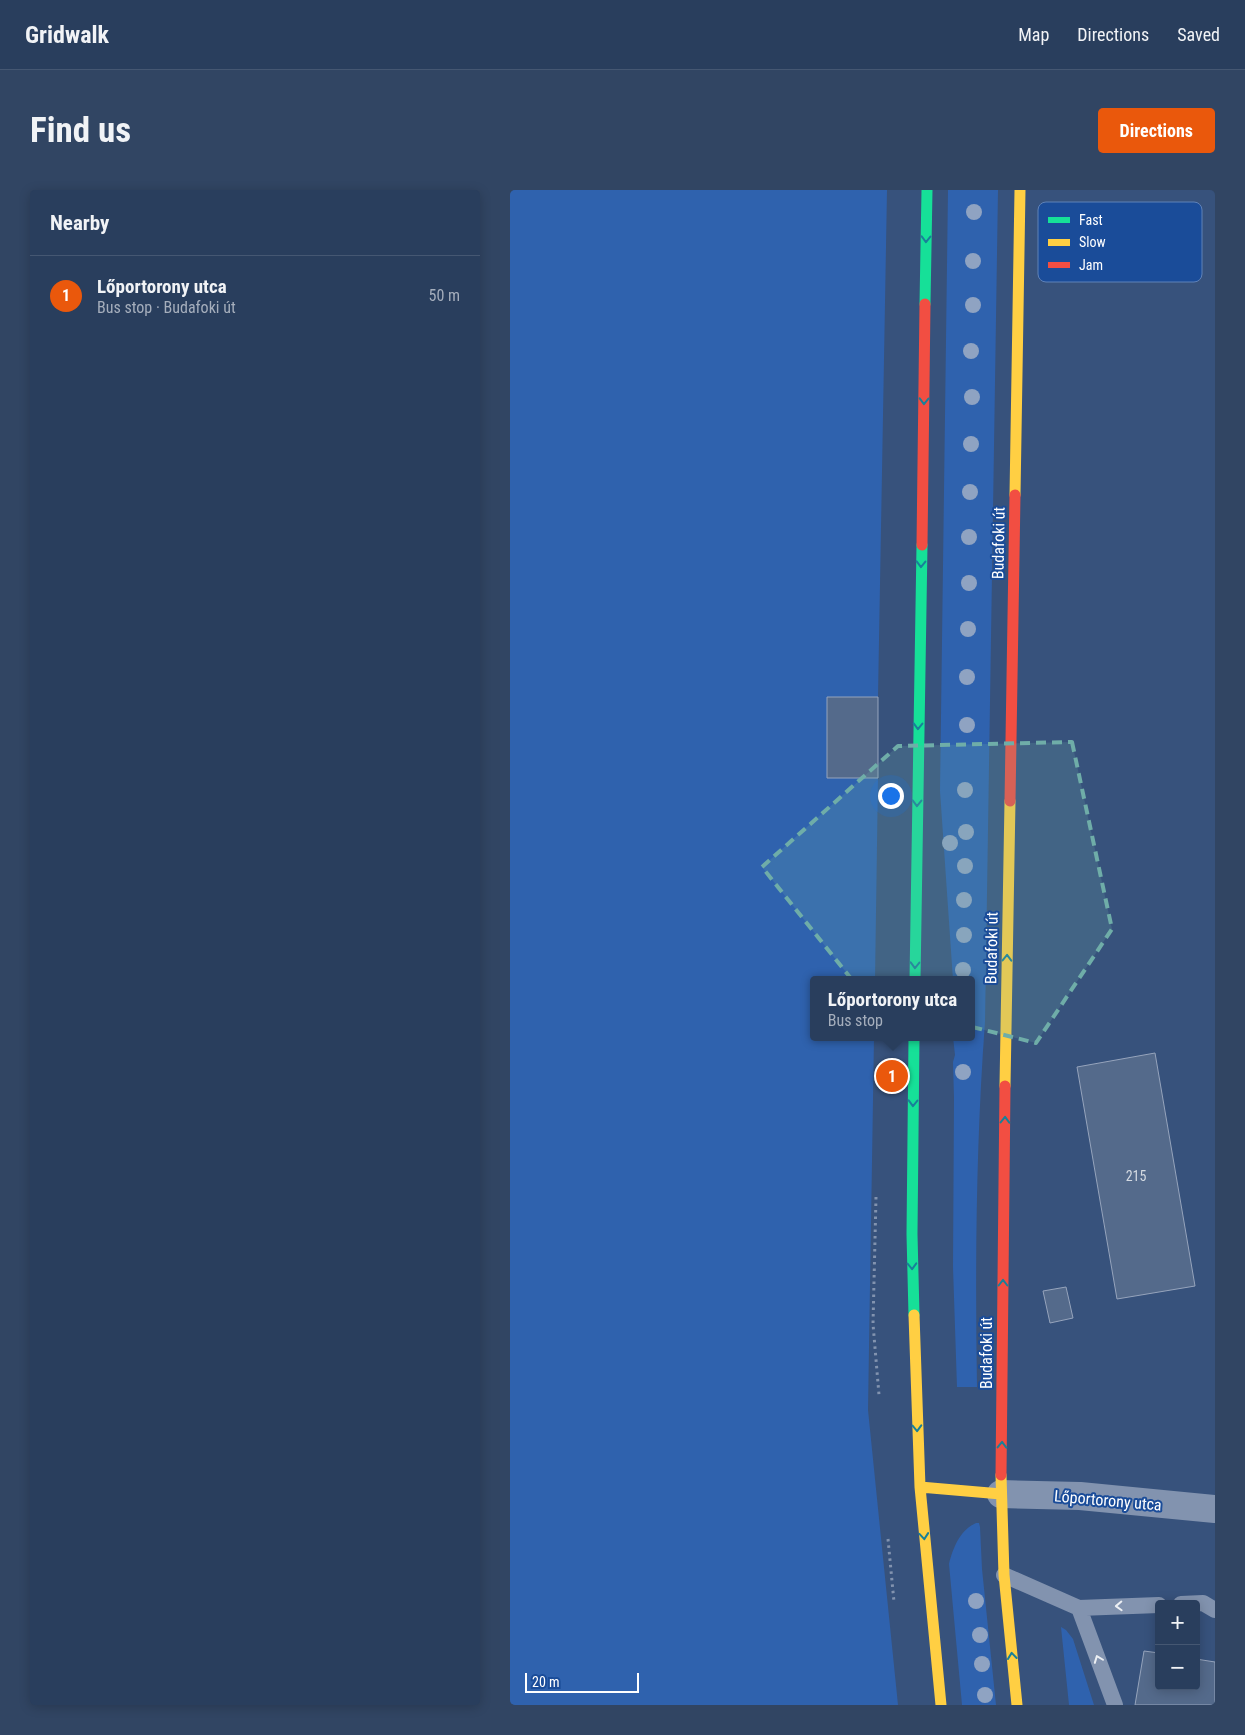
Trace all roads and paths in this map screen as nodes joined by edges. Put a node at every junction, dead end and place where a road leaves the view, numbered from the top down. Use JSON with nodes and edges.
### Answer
{"nodes":[{"id":1,"x":927,"y":190,"type":"edge"},
{"id":2,"x":1020,"y":190,"type":"edge"},
{"id":3,"x":915,"y":976,"type":"edge"},
{"id":4,"x":914,"y":1041,"type":"edge"},
{"id":5,"x":920,"y":1487,"type":"junction"},
{"id":6,"x":1001,"y":1494,"type":"junction"},
{"id":7,"x":1215,"y":1509,"type":"edge"},
{"id":8,"x":1004,"y":1575,"type":"junction"},
{"id":9,"x":1155,"y":1605,"type":"edge"},
{"id":10,"x":1079,"y":1608,"type":"junction"},
{"id":11,"x":940,"y":1705,"type":"edge"},
{"id":12,"x":1017,"y":1705,"type":"edge"},
{"id":13,"x":1115,"y":1705,"type":"edge"}],
"edges":[{"from":1,"to":3,"type":"main road","one_way":true},
{"from":6,"to":2,"type":"main road","name":"Budafoki út","one_way":true},
{"from":4,"to":5,"type":"main road","one_way":true},
{"from":5,"to":6,"type":"main road"},
{"from":5,"to":11,"type":"main road","one_way":true},
{"from":6,"to":7,"type":"street","name":"Lőportorony utca"},
{"from":6,"to":8,"type":"main road","name":"Budafoki út"},
{"from":8,"to":10,"type":"lane"},
{"from":12,"to":8,"type":"main road","name":"Budafoki út","one_way":true},
{"from":9,"to":10,"type":"lane","one_way":true},
{"from":13,"to":10,"type":"lane","one_way":true}]}
